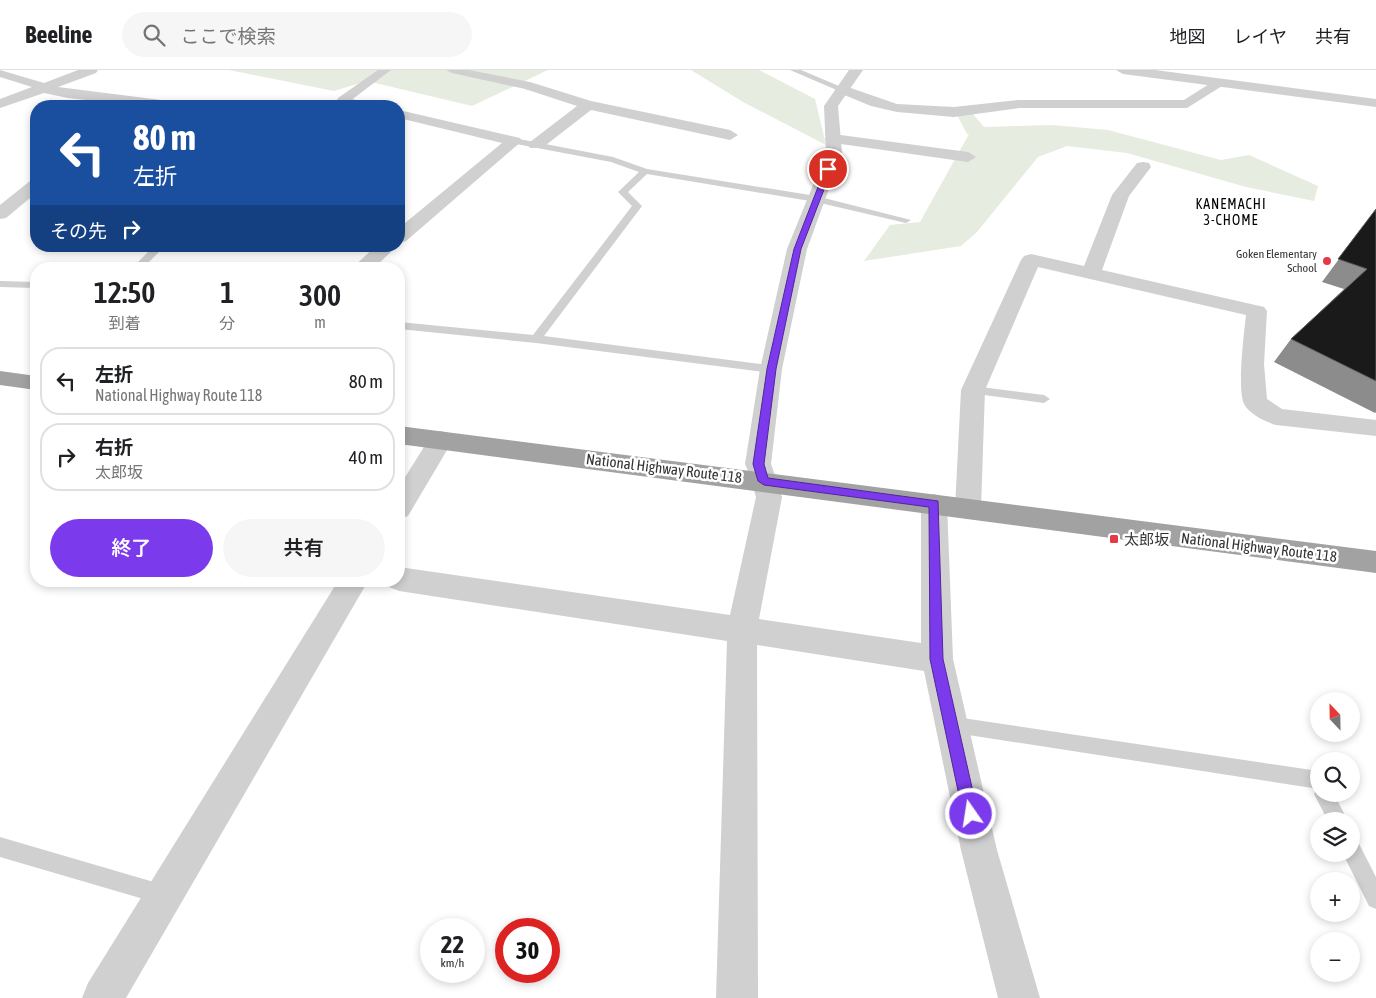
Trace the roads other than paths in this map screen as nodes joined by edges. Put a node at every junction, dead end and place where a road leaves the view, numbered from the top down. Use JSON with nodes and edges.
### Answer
{"nodes":[{"id":1,"x":91,"y":70,"type":"edge"},
{"id":2,"x":386,"y":70,"type":"edge"},
{"id":3,"x":452,"y":70,"type":"edge"},
{"id":4,"x":794,"y":70,"type":"edge"},
{"id":5,"x":856,"y":70,"type":"edge"},
{"id":6,"x":1123,"y":70,"type":"edge"},
{"id":7,"x":0,"y":73,"type":"edge"},
{"id":8,"x":1217,"y":83,"type":"junction"},
{"id":9,"x":530,"y":86,"type":"joint"},
{"id":10,"x":43,"y":88,"type":"junction"},
{"id":11,"x":842,"y":90,"type":"junction"},
{"id":12,"x":112,"y":100,"type":"edge"},
{"id":13,"x":344,"y":100,"type":"edge"},
{"id":14,"x":1376,"y":103,"type":"edge"},
{"id":15,"x":0,"y":104,"type":"edge"},
{"id":16,"x":588,"y":105,"type":"junction"},
{"id":17,"x":405,"y":115,"type":"edge"},
{"id":18,"x":730,"y":135,"type":"dead end"},
{"id":19,"x":833,"y":139,"type":"junction"},
{"id":20,"x":965,"y":140,"type":"dead end"},
{"id":21,"x":514,"y":141,"type":"junction"},
{"id":22,"x":536,"y":145,"type":"junction"},
{"id":23,"x":968,"y":157,"type":"junction"},
{"id":24,"x":1143,"y":166,"type":"dead end"},
{"id":25,"x":645,"y":171,"type":"junction"},
{"id":26,"x":960,"y":172,"type":"dead end"},
{"id":27,"x":30,"y":190,"type":"edge"},
{"id":28,"x":816,"y":199,"type":"junction"},
{"id":29,"x":0,"y":214,"type":"edge"},
{"id":30,"x":906,"y":220,"type":"dead end"},
{"id":31,"x":405,"y":232,"type":"edge"},
{"id":32,"x":154,"y":252,"type":"edge"},
{"id":33,"x":381,"y":252,"type":"edge"},
{"id":34,"x":143,"y":262,"type":"edge"},
{"id":35,"x":369,"y":262,"type":"edge"},
{"id":36,"x":1090,"y":272,"type":"junction"},
{"id":37,"x":0,"y":284,"type":"edge"},
{"id":38,"x":30,"y":284,"type":"edge"},
{"id":39,"x":405,"y":327,"type":"edge"},
{"id":40,"x":536,"y":339,"type":"junction"},
{"id":41,"x":772,"y":369,"type":"junction"},
{"id":42,"x":0,"y":378,"type":"edge"},
{"id":43,"x":30,"y":380,"type":"edge"},
{"id":44,"x":973,"y":390,"type":"junction"},
{"id":45,"x":1044,"y":398,"type":"dead end"},
{"id":46,"x":1376,"y":428,"type":"edge"},
{"id":47,"x":405,"y":436,"type":"edge"},
{"id":48,"x":441,"y":440,"type":"junction"},
{"id":49,"x":764,"y":481,"type":"junction"},
{"id":50,"x":405,"y":499,"type":"edge"},
{"id":51,"x":934,"y":504,"type":"junction"},
{"id":52,"x":968,"y":508,"type":"junction"},
{"id":53,"x":1376,"y":562,"type":"edge"},
{"id":54,"x":405,"y":580,"type":"edge"},
{"id":55,"x":350,"y":587,"type":"edge"},
{"id":56,"x":742,"y":629,"type":"junction"},
{"id":57,"x":937,"y":659,"type":"junction"},
{"id":58,"x":950,"y":724,"type":"junction"},
{"id":59,"x":1310,"y":779,"type":"edge"},
{"id":60,"x":0,"y":847,"type":"edge"},
{"id":61,"x":1357,"y":862,"type":"edge"},
{"id":62,"x":164,"y":895,"type":"junction"},
{"id":63,"x":1376,"y":899,"type":"edge"},
{"id":64,"x":103,"y":998,"type":"edge"},
{"id":65,"x":737,"y":998,"type":"edge"},
{"id":66,"x":1019,"y":998,"type":"edge"}],
"edges":[{"from":1,"to":10,"type":"street"},
{"from":2,"to":13,"type":"street"},
{"from":3,"to":9,"type":"street"},
{"from":4,"to":11,"type":"lane"},
{"from":5,"to":11,"type":"street"},
{"from":6,"to":8,"type":"street"},
{"from":7,"to":10,"type":"street"},
{"from":8,"to":11,"type":"street"},
{"from":8,"to":14,"type":"street"},
{"from":9,"to":16,"type":"street"},
{"from":10,"to":12,"type":"street"},
{"from":10,"to":15,"type":"street"},
{"from":11,"to":19,"type":"street"},
{"from":16,"to":18,"type":"street"},
{"from":16,"to":22,"type":"street"},
{"from":17,"to":21,"type":"street"},
{"from":19,"to":23,"type":"street"},
{"from":19,"to":28,"type":"street"},
{"from":20,"to":23,"type":"street"},
{"from":21,"to":22,"type":"lane"},
{"from":21,"to":31,"type":"street"},
{"from":22,"to":25,"type":"lane"},
{"from":23,"to":26,"type":"street"},
{"from":24,"to":36,"type":"street"},
{"from":25,"to":28,"type":"lane"},
{"from":25,"to":40,"type":"lane"},
{"from":27,"to":29,"type":"street"},
{"from":28,"to":30,"type":"lane"},
{"from":28,"to":41,"type":"street"},
{"from":32,"to":34,"type":"lane"},
{"from":33,"to":35,"type":"street"},
{"from":36,"to":44,"type":"street"},
{"from":36,"to":46,"type":"street"},
{"from":37,"to":38,"type":"lane"},
{"from":39,"to":40,"type":"lane"},
{"from":40,"to":41,"type":"lane"},
{"from":41,"to":49,"type":"street"},
{"from":42,"to":43,"type":"highway"},
{"from":44,"to":45,"type":"lane"},
{"from":44,"to":52,"type":"street"},
{"from":47,"to":48,"type":"highway","name":"National Highway Route 118"},
{"from":48,"to":49,"type":"highway","name":"National Highway Route 118"},
{"from":48,"to":50,"type":"street"},
{"from":49,"to":51,"type":"highway","name":"National Highway Route 118"},
{"from":49,"to":56,"type":"street"},
{"from":51,"to":52,"type":"highway","name":"National Highway Route 118"},
{"from":51,"to":57,"type":"street"},
{"from":52,"to":53,"type":"highway","name":"National Highway Route 118"},
{"from":54,"to":56,"type":"street"},
{"from":55,"to":62,"type":"street"},
{"from":56,"to":57,"type":"street"},
{"from":56,"to":65,"type":"street"},
{"from":57,"to":58,"type":"street"},
{"from":58,"to":59,"type":"lane"},
{"from":58,"to":66,"type":"street"},
{"from":60,"to":62,"type":"lane"},
{"from":61,"to":63,"type":"lane"},
{"from":62,"to":64,"type":"street"}]}
